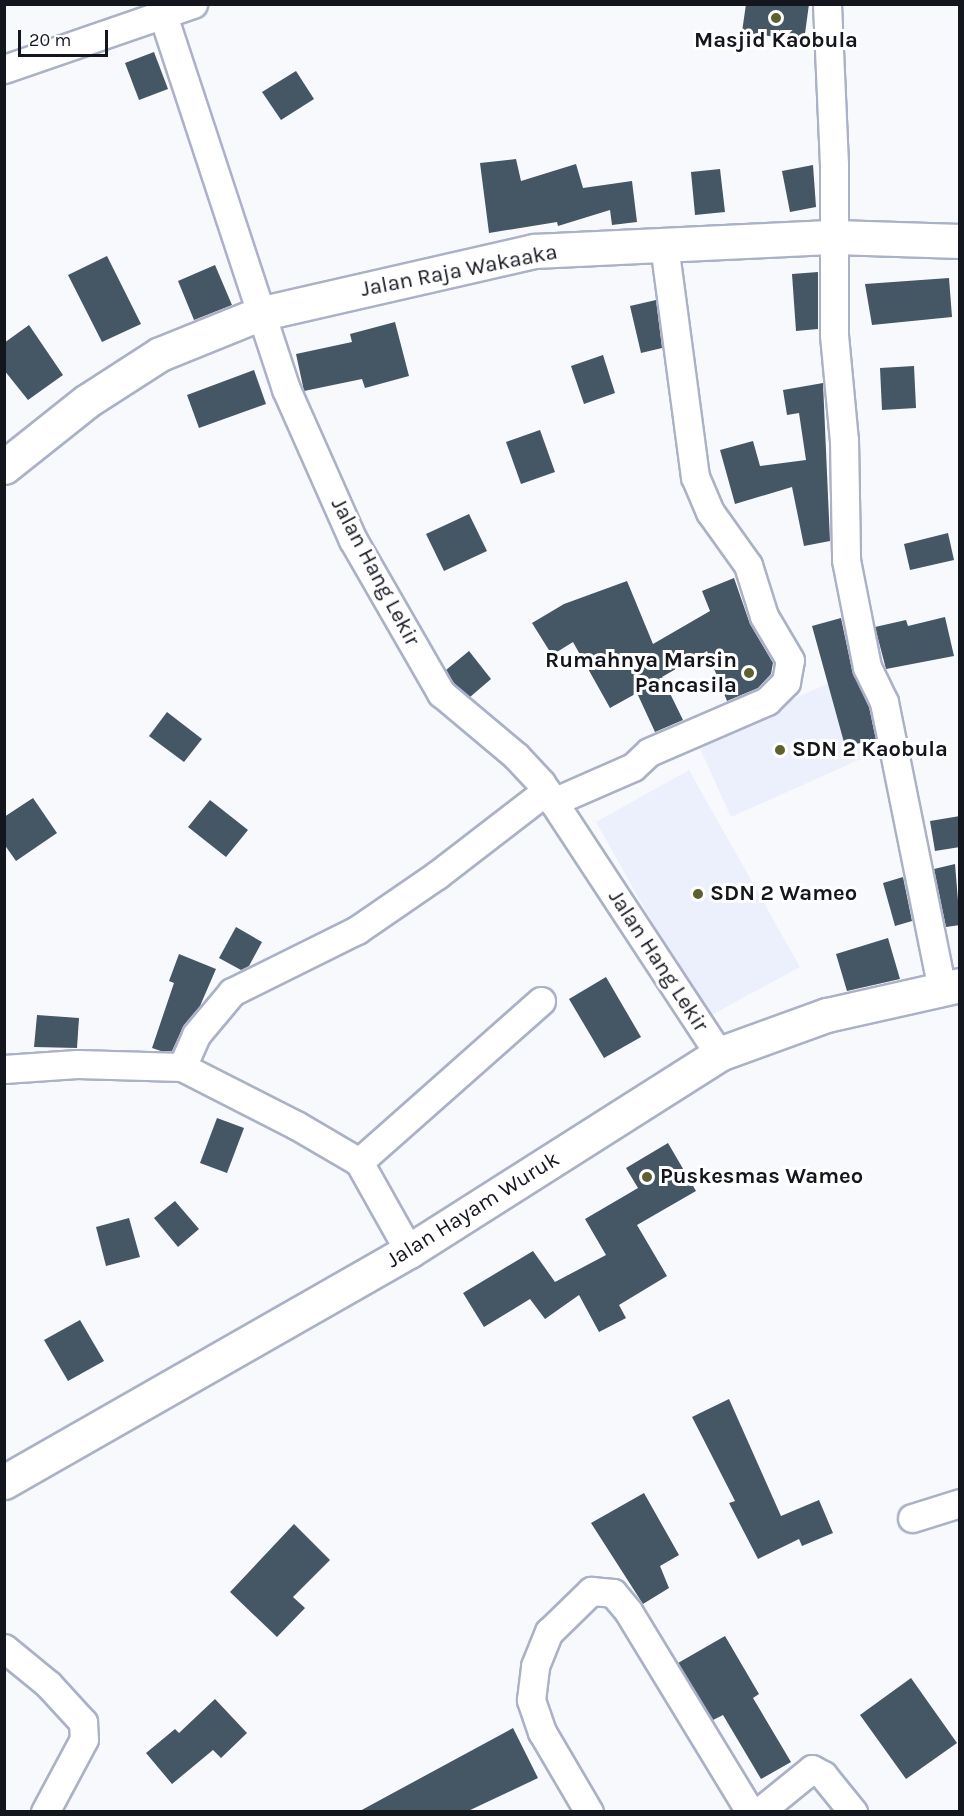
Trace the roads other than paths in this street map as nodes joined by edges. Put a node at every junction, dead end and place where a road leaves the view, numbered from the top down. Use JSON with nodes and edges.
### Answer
{"nodes":[{"id":1,"x":193,"y":4,"type":"edge"},
{"id":2,"x":827,"y":4,"type":"edge"},
{"id":3,"x":163,"y":15,"type":"junction"},
{"id":4,"x":4,"y":69,"type":"edge"},
{"id":5,"x":835,"y":237,"type":"junction"},
{"id":6,"x":960,"y":241,"type":"edge"},
{"id":7,"x":664,"y":244,"type":"junction"},
{"id":8,"x":259,"y":314,"type":"junction"},
{"id":9,"x":5,"y":465,"type":"edge"},
{"id":10,"x":549,"y":797,"type":"junction"},
{"id":11,"x":951,"y":987,"type":"edge"},
{"id":12,"x":540,"y":1001,"type":"dead end"},
{"id":13,"x":719,"y":1054,"type":"junction"},
{"id":14,"x":182,"y":1067,"type":"junction"},
{"id":15,"x":4,"y":1069,"type":"edge"},
{"id":16,"x":359,"y":1162,"type":"junction"},
{"id":17,"x":409,"y":1251,"type":"junction"},
{"id":18,"x":4,"y":1482,"type":"edge"},
{"id":19,"x":960,"y":1503,"type":"edge"},
{"id":20,"x":912,"y":1518,"type":"dead end"},
{"id":21,"x":4,"y":1648,"type":"edge"},
{"id":22,"x":45,"y":1812,"type":"edge"},
{"id":23,"x":589,"y":1812,"type":"edge"},
{"id":24,"x":750,"y":1812,"type":"edge"},
{"id":25,"x":759,"y":1812,"type":"edge"},
{"id":26,"x":853,"y":1812,"type":"edge"}],
"edges":[{"from":1,"to":3,"type":"street"},
{"from":2,"to":5,"type":"street"},
{"from":3,"to":4,"type":"street"},
{"from":3,"to":8,"type":"street","name":"Jalan Hang Lekir"},
{"from":5,"to":6,"type":"street","name":"Jalan Raja Wakaaka"},
{"from":5,"to":7,"type":"street","name":"Jalan Raja Wakaaka"},
{"from":5,"to":11,"type":"street"},
{"from":7,"to":8,"type":"street","name":"Jalan Raja Wakaaka"},
{"from":7,"to":10,"type":"street"},
{"from":8,"to":9,"type":"street","name":"Jalan Raja Wakaaka"},
{"from":8,"to":10,"type":"street","name":"Jalan Hang Lekir"},
{"from":10,"to":13,"type":"street","name":"Jalan Hang Lekir"},
{"from":10,"to":14,"type":"street"},
{"from":11,"to":13,"type":"street","name":"Jalan Hayam Wuruk"},
{"from":12,"to":16,"type":"street"},
{"from":13,"to":17,"type":"street","name":"Jalan Hayam Wuruk"},
{"from":14,"to":15,"type":"street"},
{"from":14,"to":16,"type":"street"},
{"from":16,"to":17,"type":"street"},
{"from":17,"to":18,"type":"street","name":"Jalan Hayam Wuruk"},
{"from":19,"to":20,"type":"street"},
{"from":21,"to":22,"type":"street"},
{"from":23,"to":24,"type":"street"},
{"from":25,"to":26,"type":"street"}]}
